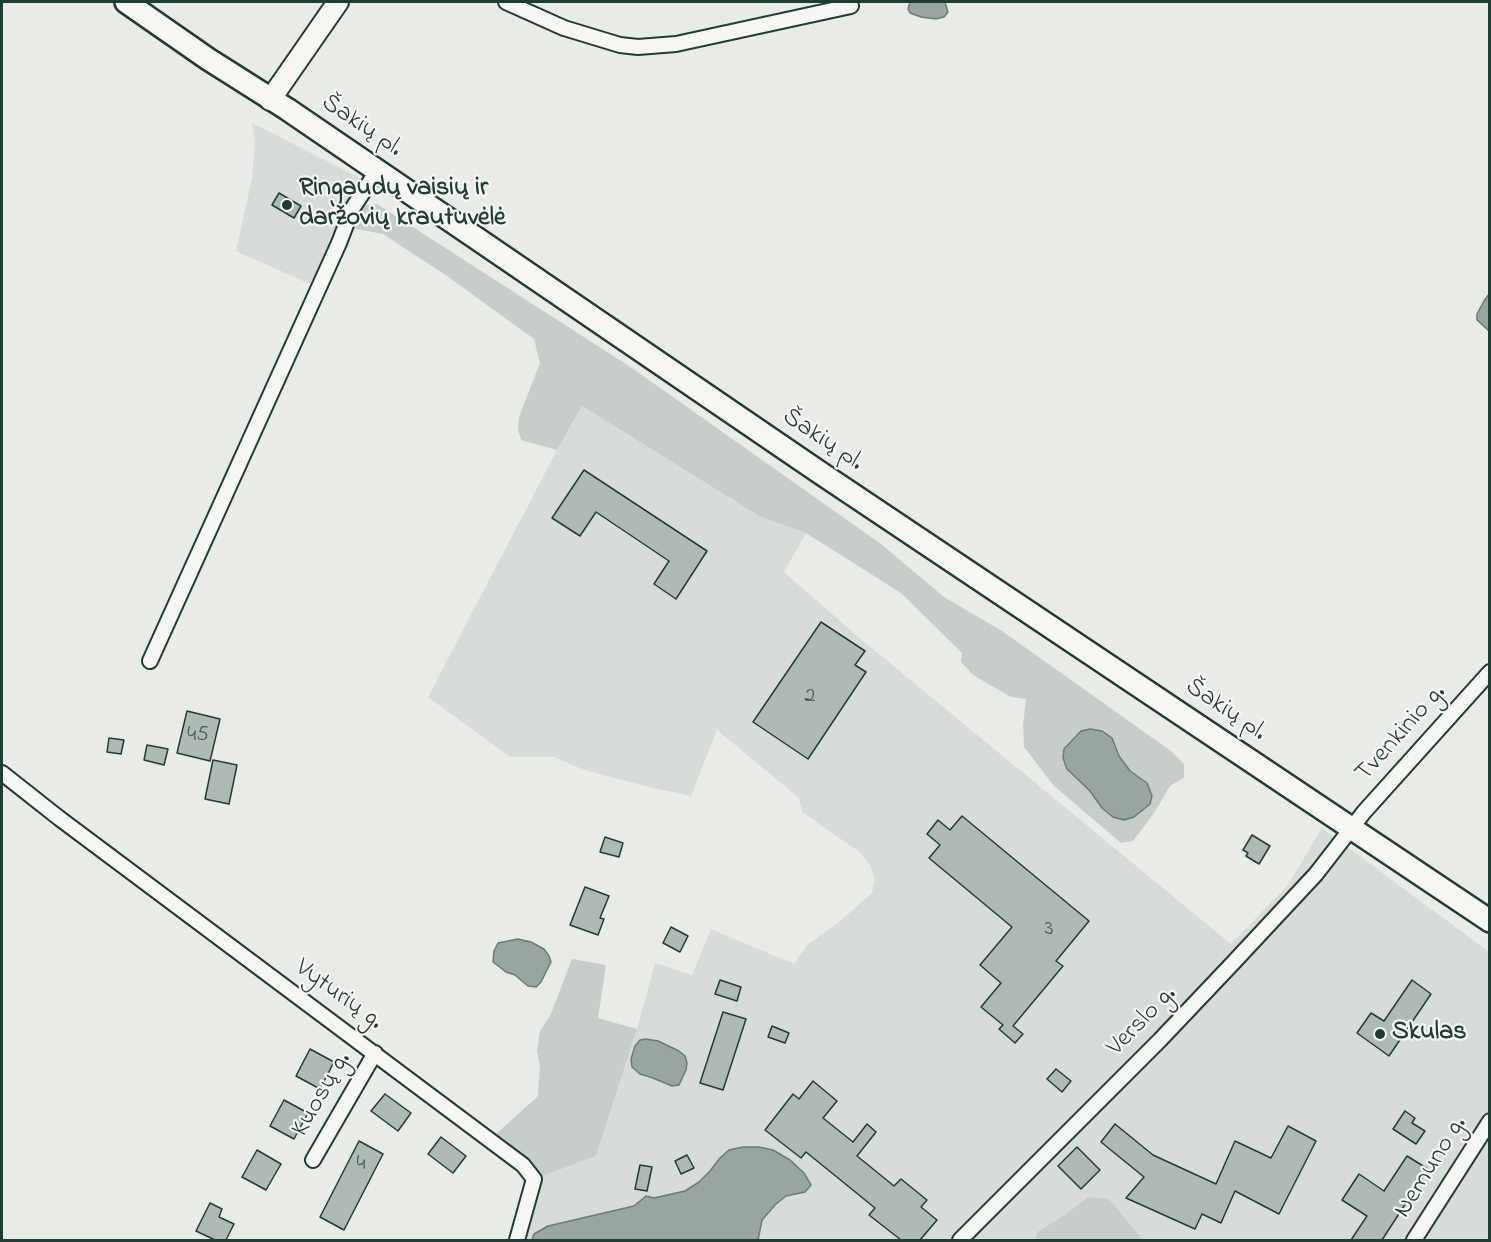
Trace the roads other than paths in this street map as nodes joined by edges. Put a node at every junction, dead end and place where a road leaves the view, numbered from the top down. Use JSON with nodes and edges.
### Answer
{"nodes":[{"id":1,"x":126,"y":2,"type":"edge"},
{"id":2,"x":339,"y":2,"type":"edge"},
{"id":3,"x":506,"y":2,"type":"edge"},
{"id":4,"x":851,"y":6,"type":"dead end"},
{"id":5,"x":270,"y":100,"type":"junction"},
{"id":6,"x":377,"y":171,"type":"junction"},
{"id":7,"x":150,"y":661,"type":"dead end"},
{"id":8,"x":1490,"y":672,"type":"edge"},
{"id":9,"x":2,"y":773,"type":"edge"},
{"id":10,"x":1351,"y":828,"type":"junction"},
{"id":11,"x":1490,"y":921,"type":"edge"},
{"id":12,"x":375,"y":1053,"type":"junction"},
{"id":13,"x":1490,"y":1121,"type":"edge"},
{"id":14,"x":313,"y":1160,"type":"dead end"},
{"id":15,"x":517,"y":1240,"type":"edge"},
{"id":16,"x":960,"y":1240,"type":"edge"},
{"id":17,"x":1414,"y":1240,"type":"edge"}],
"edges":[{"from":1,"to":5,"type":"main road","name":"Šakių pl."},
{"from":2,"to":5,"type":"main road"},
{"from":3,"to":4,"type":"street"},
{"from":5,"to":6,"type":"main road","name":"Šakių pl."},
{"from":6,"to":7,"type":"street"},
{"from":6,"to":10,"type":"main road","name":"Šakių pl."},
{"from":8,"to":10,"type":"street","name":"Tvenkinio g."},
{"from":9,"to":12,"type":"street","name":"Vyturių g."},
{"from":10,"to":11,"type":"main road","name":"Šakių pl."},
{"from":10,"to":16,"type":"street","name":"Verslo g."},
{"from":12,"to":14,"type":"street","name":"Kuosų g."},
{"from":12,"to":15,"type":"street","name":"Vyturių g."},
{"from":13,"to":17,"type":"street","name":"Nemuno g."}]}
